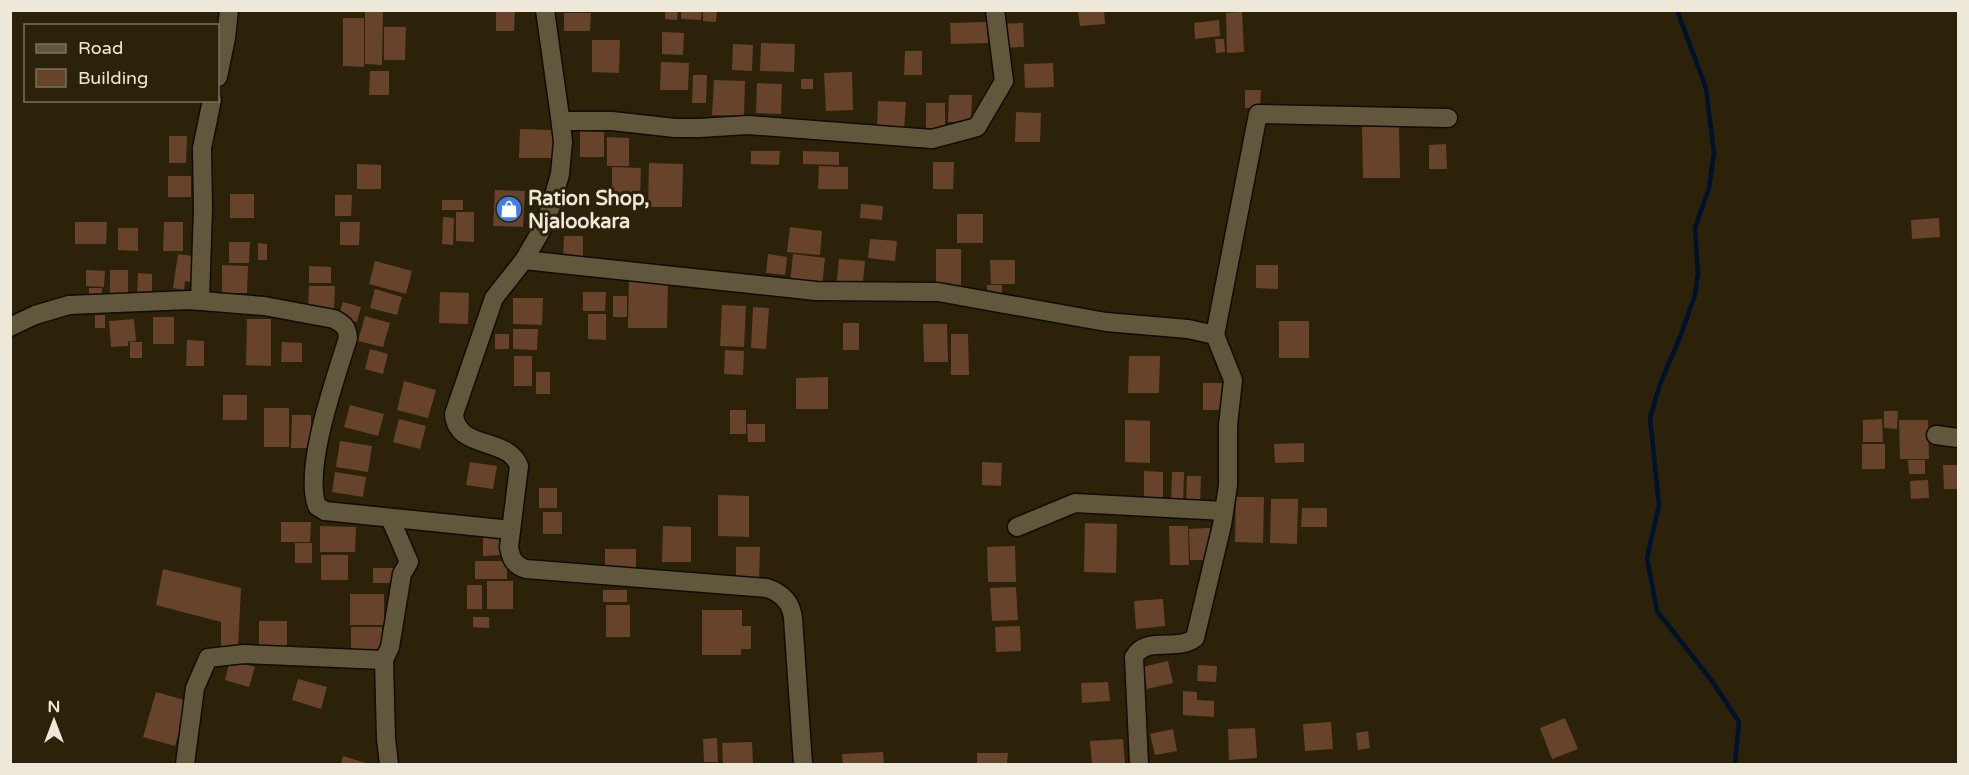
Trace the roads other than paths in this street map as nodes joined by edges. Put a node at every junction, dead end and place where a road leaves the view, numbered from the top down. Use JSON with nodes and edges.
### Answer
{"nodes":[{"id":1,"x":229,"y":10,"type":"edge"},
{"id":2,"x":545,"y":10,"type":"edge"},
{"id":3,"x":995,"y":10,"type":"edge"},
{"id":4,"x":219,"y":72,"type":"edge"},
{"id":5,"x":212,"y":102,"type":"edge"},
{"id":6,"x":1448,"y":118,"type":"dead end"},
{"id":7,"x":561,"y":121,"type":"junction"},
{"id":8,"x":524,"y":260,"type":"junction"},
{"id":9,"x":200,"y":300,"type":"junction"},
{"id":10,"x":10,"y":327,"type":"edge"},
{"id":11,"x":1215,"y":335,"type":"junction"},
{"id":12,"x":1936,"y":435,"type":"dead end"},
{"id":13,"x":1959,"y":438,"type":"edge"},
{"id":14,"x":1224,"y":511,"type":"junction"},
{"id":15,"x":390,"y":518,"type":"junction"},
{"id":16,"x":1017,"y":527,"type":"dead end"},
{"id":17,"x":511,"y":530,"type":"junction"},
{"id":18,"x":384,"y":660,"type":"junction"},
{"id":19,"x":185,"y":765,"type":"edge"},
{"id":20,"x":389,"y":765,"type":"edge"},
{"id":21,"x":803,"y":765,"type":"edge"},
{"id":22,"x":1139,"y":765,"type":"edge"}],
"edges":[{"from":1,"to":4,"type":"street"},
{"from":2,"to":7,"type":"street"},
{"from":3,"to":7,"type":"street"},
{"from":5,"to":9,"type":"street"},
{"from":6,"to":11,"type":"street"},
{"from":7,"to":8,"type":"street"},
{"from":8,"to":11,"type":"street"},
{"from":8,"to":17,"type":"street"},
{"from":9,"to":10,"type":"street"},
{"from":9,"to":15,"type":"street"},
{"from":11,"to":14,"type":"street"},
{"from":12,"to":13,"type":"street"},
{"from":14,"to":16,"type":"street"},
{"from":14,"to":22,"type":"street"},
{"from":15,"to":17,"type":"street"},
{"from":15,"to":18,"type":"street"},
{"from":17,"to":21,"type":"street"},
{"from":18,"to":19,"type":"street"},
{"from":18,"to":20,"type":"street"}]}
